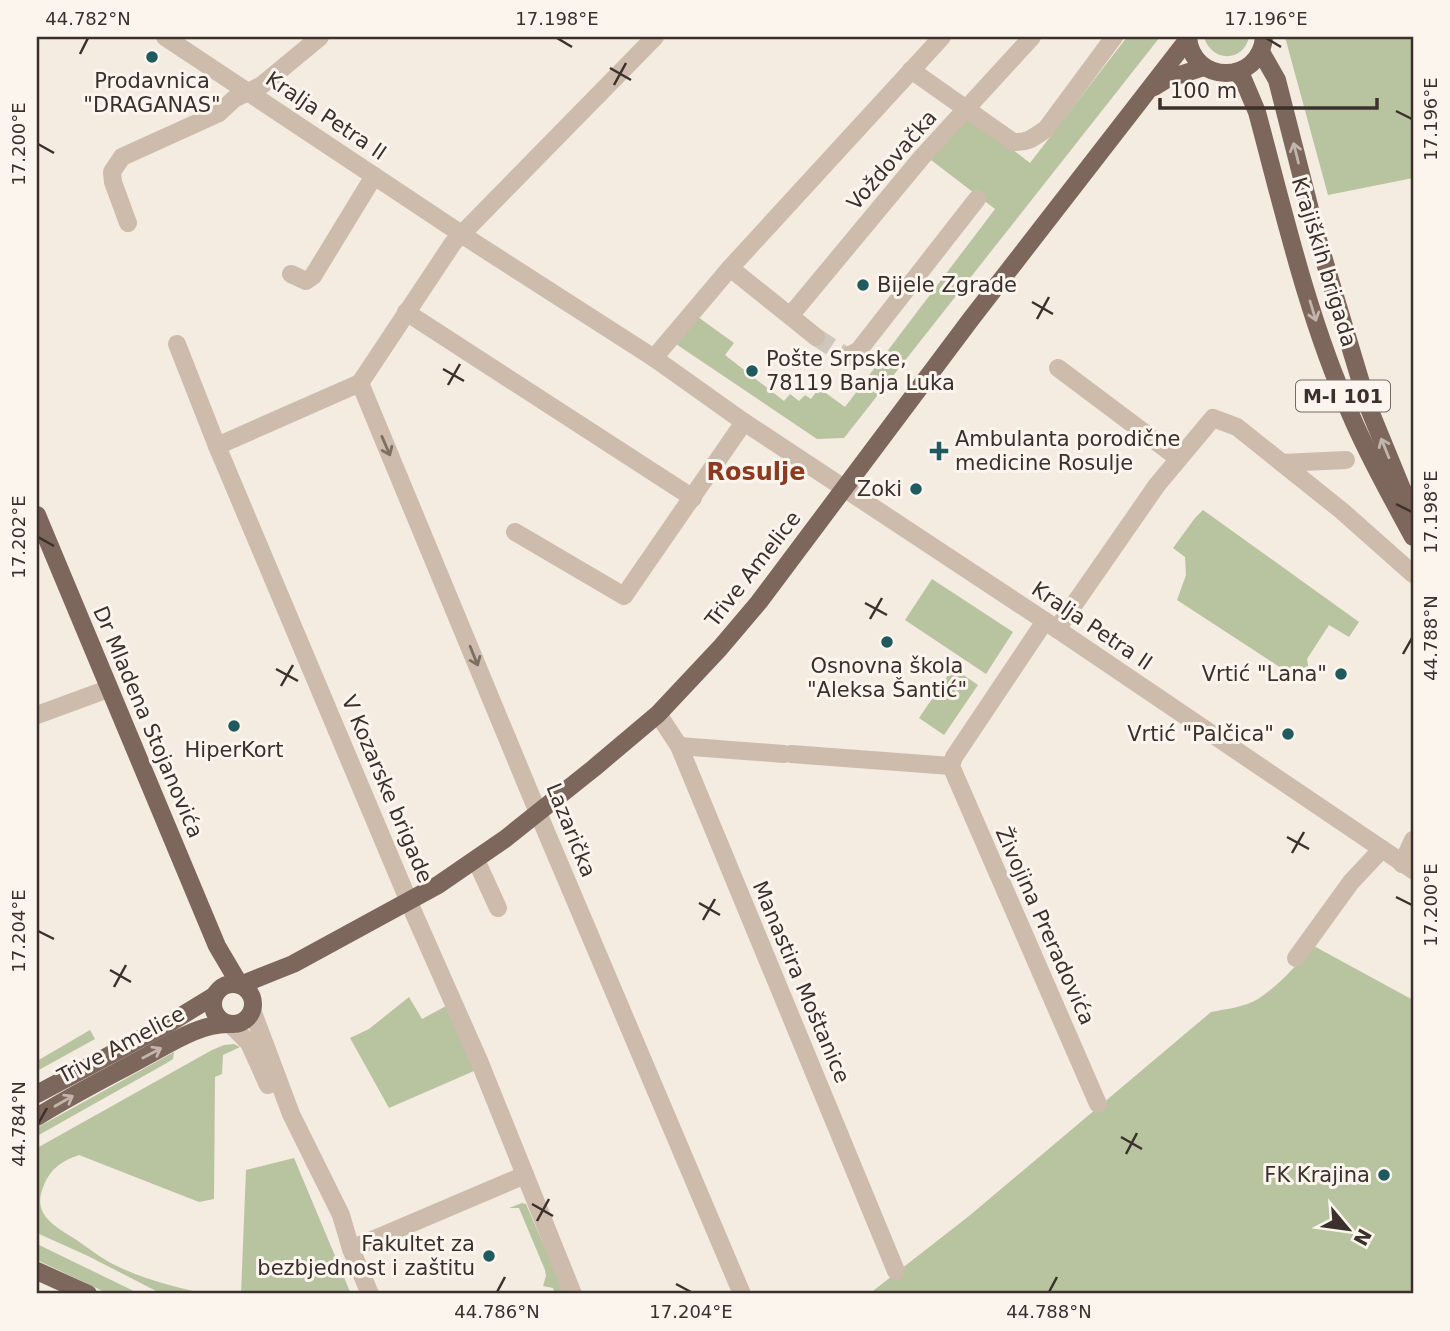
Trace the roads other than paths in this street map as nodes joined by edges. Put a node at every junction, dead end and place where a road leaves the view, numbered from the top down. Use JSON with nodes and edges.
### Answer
{"nodes":[{"id":1,"x":165,"y":37,"type":"edge"},
{"id":2,"x":320,"y":37,"type":"edge"},
{"id":3,"x":655,"y":37,"type":"edge"},
{"id":4,"x":942,"y":37,"type":"edge"},
{"id":5,"x":1032,"y":37,"type":"edge"},
{"id":6,"x":1114,"y":37,"type":"edge"},
{"id":7,"x":1188,"y":38,"type":"edge"},
{"id":8,"x":1262,"y":44,"type":"edge"},
{"id":9,"x":1204,"y":67,"type":"junction"},
{"id":10,"x":911,"y":70,"type":"junction"},
{"id":11,"x":1236,"y":72,"type":"junction"},
{"id":12,"x":248,"y":92,"type":"junction"},
{"id":13,"x":1145,"y":93,"type":"junction"},
{"id":14,"x":967,"y":111,"type":"junction"},
{"id":15,"x":374,"y":176,"type":"junction"},
{"id":16,"x":977,"y":199,"type":"dead end"},
{"id":17,"x":128,"y":223,"type":"dead end"},
{"id":18,"x":462,"y":234,"type":"junction"},
{"id":19,"x":730,"y":268,"type":"junction"},
{"id":20,"x":291,"y":274,"type":"dead end"},
{"id":21,"x":406,"y":312,"type":"junction"},
{"id":22,"x":790,"y":316,"type":"junction"},
{"id":23,"x":816,"y":337,"type":"tunnel mouth"},
{"id":24,"x":177,"y":344,"type":"dead end"},
{"id":25,"x":848,"y":357,"type":"dead end"},
{"id":26,"x":654,"y":358,"type":"junction"},
{"id":27,"x":1058,"y":368,"type":"dead end"},
{"id":28,"x":360,"y":383,"type":"junction"},
{"id":29,"x":744,"y":422,"type":"junction"},
{"id":30,"x":217,"y":446,"type":"junction"},
{"id":31,"x":1178,"y":458,"type":"junction"},
{"id":32,"x":1346,"y":460,"type":"dead end"},
{"id":33,"x":1282,"y":463,"type":"junction"},
{"id":34,"x":845,"y":488,"type":"junction"},
{"id":35,"x":693,"y":498,"type":"junction"},
{"id":36,"x":1413,"y":510,"type":"edge"},
{"id":37,"x":38,"y":521,"type":"edge"},
{"id":38,"x":516,"y":532,"type":"dead end"},
{"id":39,"x":1413,"y":537,"type":"edge"},
{"id":40,"x":1413,"y":575,"type":"edge"},
{"id":41,"x":1051,"y":625,"type":"junction"},
{"id":42,"x":108,"y":690,"type":"junction"},
{"id":43,"x":658,"y":714,"type":"junction"},
{"id":44,"x":37,"y":715,"type":"edge"},
{"id":45,"x":679,"y":746,"type":"junction"},
{"id":46,"x":951,"y":766,"type":"junction"},
{"id":47,"x":539,"y":812,"type":"junction"},
{"id":48,"x":1413,"y":840,"type":"edge"},
{"id":49,"x":1382,"y":849,"type":"junction"},
{"id":50,"x":476,"y":860,"type":"junction"},
{"id":51,"x":1408,"y":867,"type":"edge"},
{"id":52,"x":410,"y":902,"type":"junction"},
{"id":53,"x":498,"y":908,"type":"dead end"},
{"id":54,"x":217,"y":946,"type":"junction"},
{"id":55,"x":1296,"y":958,"type":"dead end"},
{"id":56,"x":293,"y":964,"type":"junction"},
{"id":57,"x":240,"y":985,"type":"junction"},
{"id":58,"x":218,"y":992,"type":"junction"},
{"id":59,"x":252,"y":1010,"type":"junction"},
{"id":60,"x":230,"y":1024,"type":"junction"},
{"id":61,"x":255,"y":1039,"type":"junction"},
{"id":62,"x":38,"y":1092,"type":"edge"},
{"id":63,"x":1098,"y":1104,"type":"dead end"},
{"id":64,"x":37,"y":1117,"type":"edge"},
{"id":65,"x":525,"y":1175,"type":"junction"},
{"id":66,"x":351,"y":1249,"type":"junction"},
{"id":67,"x":896,"y":1271,"type":"dead end"},
{"id":68,"x":41,"y":1272,"type":"edge"},
{"id":69,"x":88,"y":1294,"type":"edge"},
{"id":70,"x":370,"y":1294,"type":"edge"},
{"id":71,"x":573,"y":1294,"type":"edge"},
{"id":72,"x":742,"y":1294,"type":"edge"}],
"edges":[{"from":1,"to":12,"type":"street","name":"Kralja Petra II"},
{"from":2,"to":12,"type":"street"},
{"from":3,"to":18,"type":"street"},
{"from":4,"to":10,"type":"street"},
{"from":5,"to":14,"type":"street","name":"Voždovačka"},
{"from":6,"to":14,"type":"street"},
{"from":7,"to":9,"type":"main road"},
{"from":7,"to":13,"type":"main road","name":"Trive Amelice"},
{"from":8,"to":11,"type":"main road","name":"Krajiških brigada","number":"M-I 101"},
{"from":36,"to":8,"type":"main road","name":"Krajiških brigada","number":"M-I 101","one_way":true},
{"from":9,"to":11,"type":"main road"},
{"from":9,"to":13,"type":"main road","name":"Trive Amelice"},
{"from":10,"to":14,"type":"street"},
{"from":10,"to":19,"type":"street"},
{"from":11,"to":39,"type":"main road","name":"Krajiških brigada","number":"M-I 101","one_way":true},
{"from":12,"to":15,"type":"street","name":"Kralja Petra II"},
{"from":12,"to":17,"type":"street"},
{"from":13,"to":34,"type":"main road","name":"Trive Amelice"},
{"from":14,"to":22,"type":"street","name":"Voždovačka"},
{"from":15,"to":18,"type":"street","name":"Kralja Petra II"},
{"from":15,"to":20,"type":"street"},
{"from":16,"to":25,"type":"street"},
{"from":18,"to":21,"type":"street"},
{"from":18,"to":26,"type":"street","name":"Kralja Petra II"},
{"from":19,"to":22,"type":"street"},
{"from":19,"to":26,"type":"street"},
{"from":21,"to":28,"type":"street"},
{"from":21,"to":35,"type":"street"},
{"from":22,"to":23,"type":"street"},
{"from":24,"to":30,"type":"street","name":"V Kozarske brigade"},
{"from":26,"to":29,"type":"street","name":"Kralja Petra II"},
{"from":27,"to":31,"type":"street"},
{"from":28,"to":30,"type":"street"},
{"from":28,"to":47,"type":"street","name":"Lazarička","one_way":true},
{"from":29,"to":34,"type":"street","name":"Kralja Petra II"},
{"from":29,"to":35,"type":"street"},
{"from":30,"to":52,"type":"street","name":"V Kozarske brigade"},
{"from":31,"to":33,"type":"street"},
{"from":31,"to":41,"type":"street"},
{"from":32,"to":33,"type":"street"},
{"from":33,"to":40,"type":"street"},
{"from":34,"to":41,"type":"street","name":"Kralja Petra II"},
{"from":34,"to":43,"type":"main road","name":"Trive Amelice"},
{"from":35,"to":38,"type":"street"},
{"from":37,"to":42,"type":"main road","name":"Dr Mladena Stojanovića"},
{"from":41,"to":46,"type":"street"},
{"from":41,"to":49,"type":"street","name":"Kralja Petra II"},
{"from":42,"to":44,"type":"street"},
{"from":42,"to":54,"type":"main road","name":"Dr Mladena Stojanovića"},
{"from":43,"to":45,"type":"street","name":"Manastira Moštanice"},
{"from":43,"to":47,"type":"main road","name":"Trive Amelice"},
{"from":45,"to":46,"type":"street"},
{"from":45,"to":67,"type":"street","name":"Manastira Moštanice"},
{"from":46,"to":63,"type":"street","name":"Živojina Preradovića"},
{"from":47,"to":50,"type":"main road","name":"Trive Amelice"},
{"from":47,"to":72,"type":"street","name":"Lazarička"},
{"from":48,"to":51,"type":"street"},
{"from":49,"to":51,"type":"street","name":"Kralja Petra II"},
{"from":49,"to":55,"type":"street"},
{"from":50,"to":52,"type":"main road","name":"Trive Amelice"},
{"from":50,"to":53,"type":"street"},
{"from":52,"to":56,"type":"main road","name":"Trive Amelice"},
{"from":52,"to":65,"type":"street","name":"V Kozarske brigade"},
{"from":54,"to":57,"type":"main road","name":"Dr Mladena Stojanovića"},
{"from":54,"to":58,"type":"main road","name":"Dr Mladena Stojanovića"},
{"from":56,"to":57,"type":"main road","name":"Trive Amelice"},
{"from":56,"to":59,"type":"main road","name":"Trive Amelice"},
{"from":57,"to":58,"type":"main road"},
{"from":57,"to":59,"type":"main road"},
{"from":58,"to":60,"type":"main road"},
{"from":58,"to":62,"type":"main road","name":"Trive Amelice"},
{"from":59,"to":60,"type":"main road"},
{"from":59,"to":61,"type":"street"},
{"from":60,"to":61,"type":"street"},
{"from":64,"to":60,"type":"main road","name":"Trive Amelice","one_way":true},
{"from":61,"to":66,"type":"street"},
{"from":65,"to":66,"type":"street"},
{"from":65,"to":71,"type":"street","name":"V Kozarske brigade"},
{"from":66,"to":70,"type":"street"},
{"from":68,"to":69,"type":"main road"}]}
